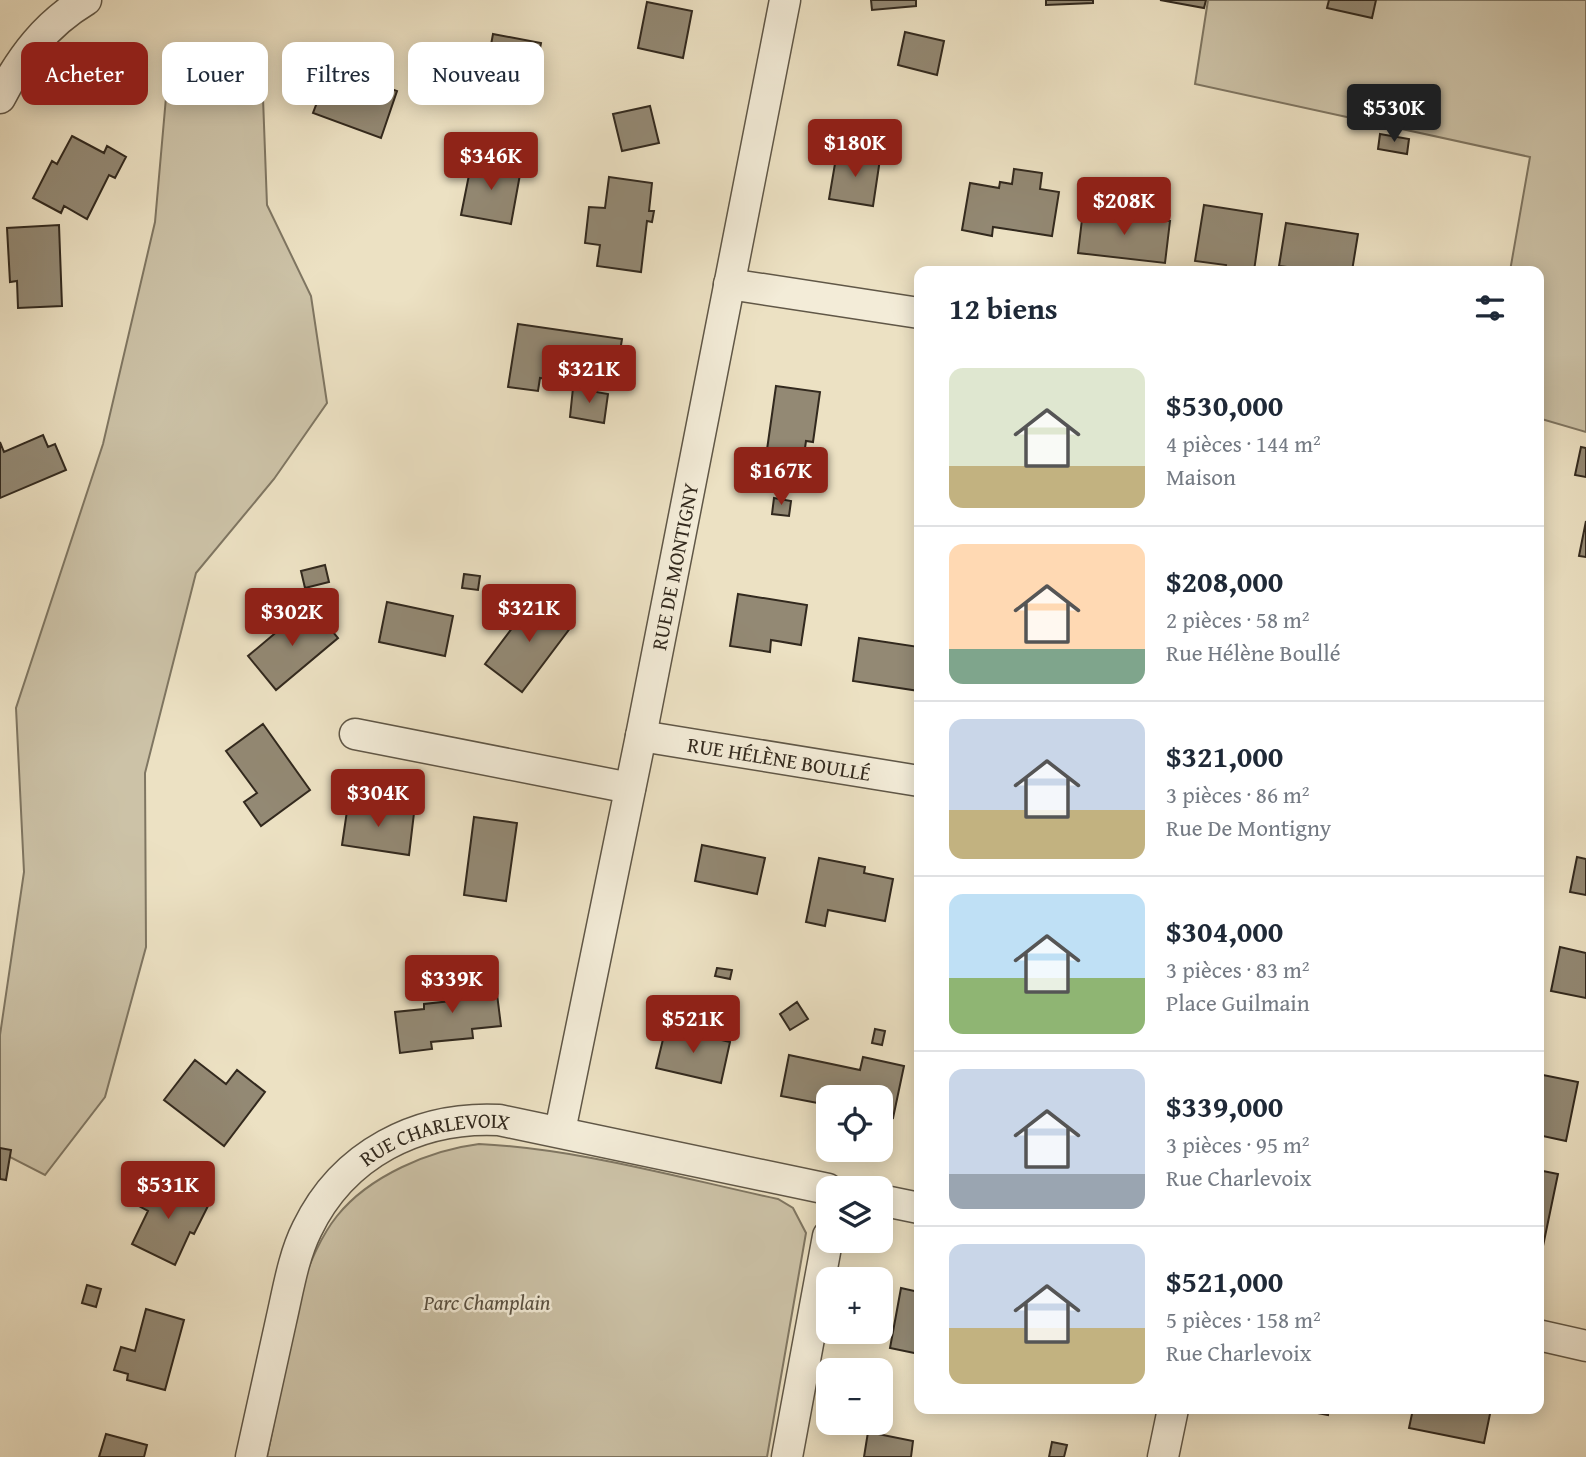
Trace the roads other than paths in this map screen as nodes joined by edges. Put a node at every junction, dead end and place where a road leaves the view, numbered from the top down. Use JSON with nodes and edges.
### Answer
{"nodes":[{"id":1,"x":86,"y":0,"type":"edge"},
{"id":2,"x":785,"y":0,"type":"edge"},
{"id":3,"x":0,"y":98,"type":"edge"},
{"id":4,"x":729,"y":284,"type":"junction"},
{"id":5,"x":914,"y":312,"type":"edge"},
{"id":6,"x":355,"y":734,"type":"dead end"},
{"id":7,"x":641,"y":736,"type":"junction"},
{"id":8,"x":914,"y":780,"type":"edge"},
{"id":9,"x":630,"y":788,"type":"junction"},
{"id":10,"x":560,"y":1131,"type":"junction"},
{"id":11,"x":816,"y":1186,"type":"edge"},
{"id":12,"x":893,"y":1203,"type":"edge"},
{"id":13,"x":914,"y":1207,"type":"edge"},
{"id":14,"x":825,"y":1253,"type":"edge"},
{"id":15,"x":1544,"y":1336,"type":"edge"},
{"id":16,"x":1586,"y":1346,"type":"edge"},
{"id":17,"x":1172,"y":1414,"type":"edge"},
{"id":18,"x":251,"y":1457,"type":"edge"},
{"id":19,"x":787,"y":1457,"type":"edge"},
{"id":20,"x":1163,"y":1457,"type":"edge"}],
"edges":[{"from":1,"to":3,"type":"street"},
{"from":2,"to":4,"type":"street","name":"RUE DE MONTIGNY"},
{"from":4,"to":5,"type":"street"},
{"from":4,"to":7,"type":"street","name":"RUE DE MONTIGNY"},
{"from":6,"to":9,"type":"street"},
{"from":7,"to":8,"type":"street","name":"RUE HÉLÈNE BOULLÉ"},
{"from":7,"to":9,"type":"street","name":"RUE DE MONTIGNY"},
{"from":9,"to":10,"type":"street","name":"RUE DE MONTIGNY"},
{"from":10,"to":11,"type":"street","name":"RUE CHARLEVOIX"},
{"from":10,"to":18,"type":"street","name":"RUE CHARLEVOIX"},
{"from":12,"to":13,"type":"street"},
{"from":14,"to":19,"type":"street"},
{"from":15,"to":16,"type":"street"},
{"from":17,"to":20,"type":"street"}]}
